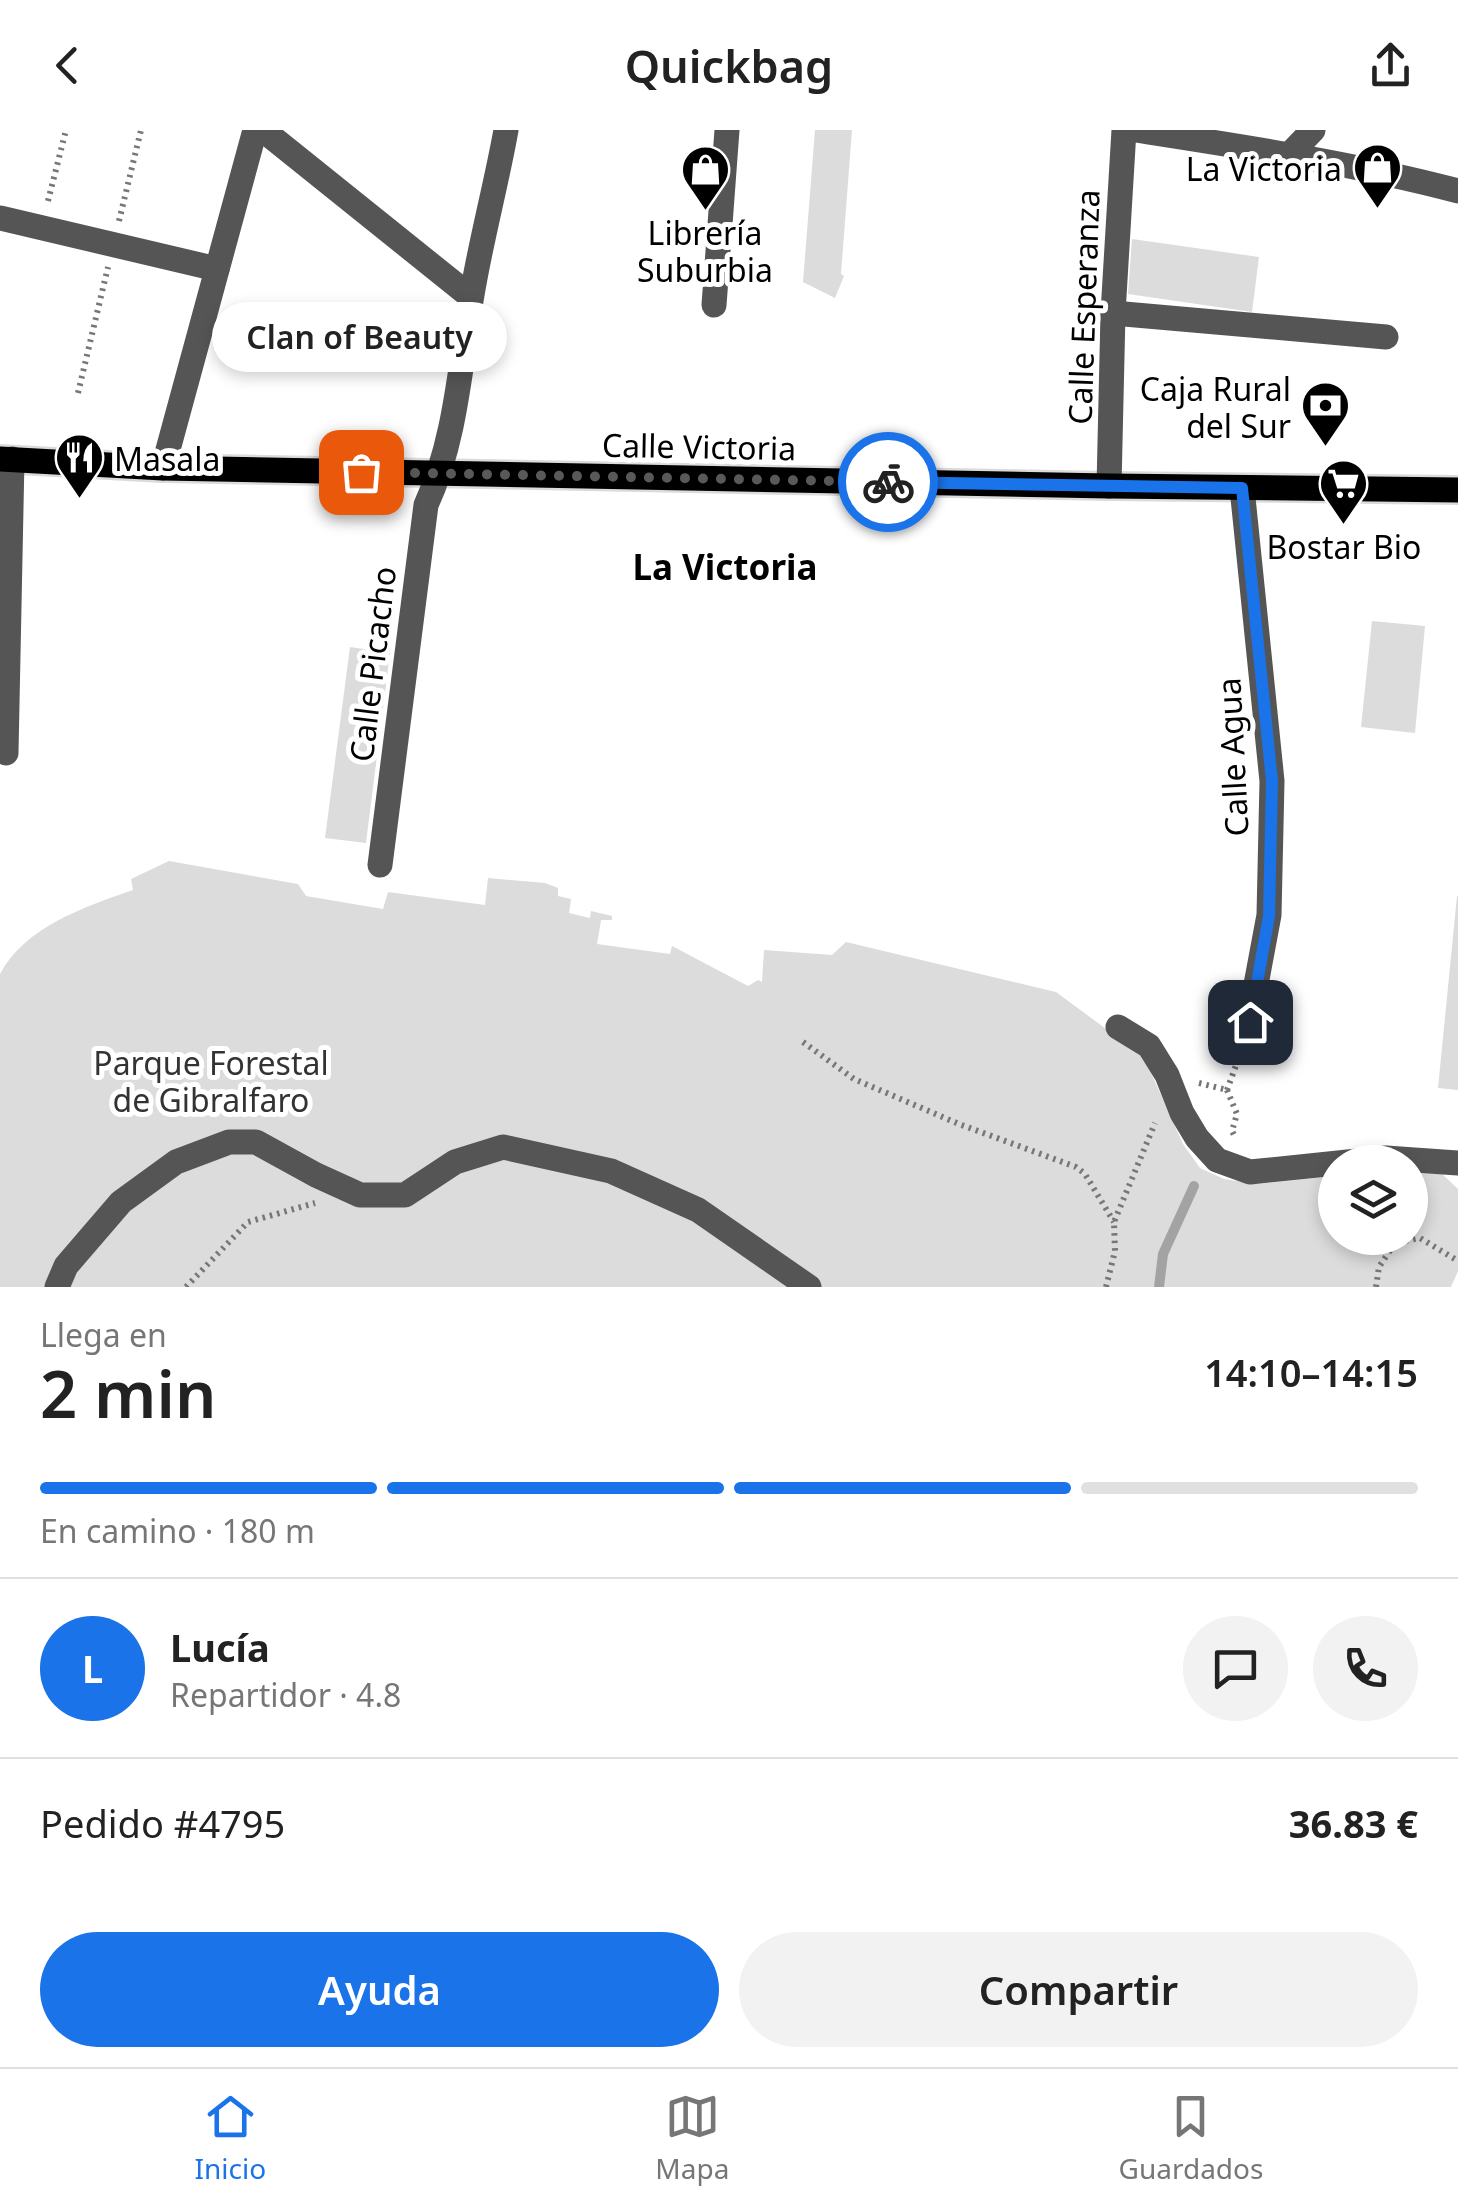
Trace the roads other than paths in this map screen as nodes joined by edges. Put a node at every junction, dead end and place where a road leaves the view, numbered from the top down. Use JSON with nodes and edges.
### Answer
{"nodes":[{"id":1,"x":255,"y":130,"type":"edge"},
{"id":2,"x":263,"y":130,"type":"edge"},
{"id":3,"x":506,"y":130,"type":"edge"},
{"id":4,"x":728,"y":130,"type":"edge"},
{"id":5,"x":1124,"y":130,"type":"edge"},
{"id":6,"x":1135,"y":130,"type":"edge"},
{"id":7,"x":1298,"y":137,"type":"edge"},
{"id":8,"x":1458,"y":191,"type":"edge"},
{"id":9,"x":0,"y":218,"type":"edge"},
{"id":10,"x":217,"y":269,"type":"junction"},
{"id":11,"x":472,"y":297,"type":"junction"},
{"id":12,"x":714,"y":305,"type":"dead end"},
{"id":13,"x":1114,"y":313,"type":"junction"},
{"id":14,"x":1386,"y":337,"type":"dead end"},
{"id":15,"x":6,"y":459,"type":"edge"},
{"id":16,"x":163,"y":468,"type":"junction"},
{"id":17,"x":440,"y":474,"type":"junction"},
{"id":18,"x":1109,"y":486,"type":"junction"},
{"id":19,"x":1242,"y":488,"type":"junction"},
{"id":20,"x":1458,"y":490,"type":"edge"},
{"id":21,"x":6,"y":753,"type":"dead end"},
{"id":22,"x":380,"y":866,"type":"dead end"},
{"id":23,"x":1118,"y":1027,"type":"dead end"},
{"id":24,"x":1246,"y":1034,"type":"road end"},
{"id":25,"x":1458,"y":1163,"type":"edge"},
{"id":26,"x":57,"y":1287,"type":"edge"},
{"id":27,"x":809,"y":1287,"type":"edge"}],
"edges":[{"from":1,"to":10,"type":"street"},
{"from":2,"to":11,"type":"street"},
{"from":3,"to":11,"type":"street","name":"Calle Picacho"},
{"from":4,"to":12,"type":"street"},
{"from":5,"to":13,"type":"street","name":"Calle Esperanza"},
{"from":6,"to":7,"type":"street"},
{"from":7,"to":8,"type":"street"},
{"from":9,"to":10,"type":"street"},
{"from":10,"to":16,"type":"street"},
{"from":11,"to":17,"type":"street","name":"Calle Picacho"},
{"from":13,"to":14,"type":"street"},
{"from":13,"to":18,"type":"street","name":"Calle Esperanza"},
{"from":15,"to":16,"type":"main road","name":"Calle Victoria"},
{"from":15,"to":21,"type":"street"},
{"from":16,"to":17,"type":"main road","name":"Calle Victoria"},
{"from":17,"to":18,"type":"main road","name":"Calle Victoria"},
{"from":17,"to":22,"type":"street","name":"Calle Picacho"},
{"from":18,"to":19,"type":"main road","name":"Calle Victoria"},
{"from":19,"to":20,"type":"main road","name":"Calle Victoria"},
{"from":19,"to":24,"type":"street","name":"Calle Agua"},
{"from":23,"to":25,"type":"street"},
{"from":26,"to":27,"type":"street"}]}
